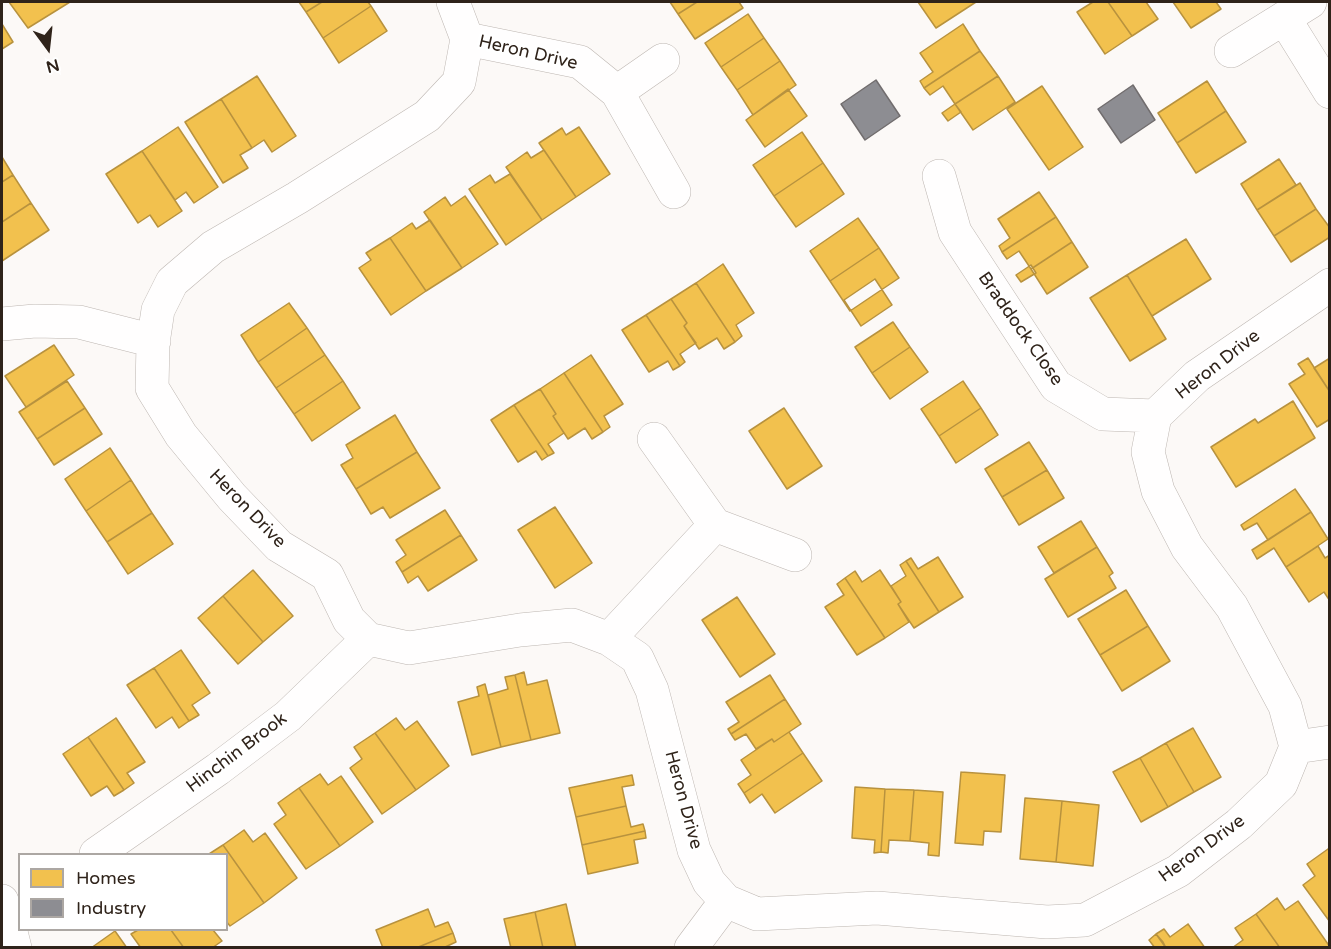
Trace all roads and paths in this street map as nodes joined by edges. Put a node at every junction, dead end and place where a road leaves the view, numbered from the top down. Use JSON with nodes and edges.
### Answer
{"nodes":[{"id":1,"x":453,"y":2,"type":"edge"},
{"id":2,"x":1297,"y":10,"type":"edge"},
{"id":3,"x":467,"y":39,"type":"junction"},
{"id":4,"x":1232,"y":51,"type":"dead end"},
{"id":5,"x":663,"y":60,"type":"dead end"},
{"id":6,"x":617,"y":92,"type":"junction"},
{"id":7,"x":1329,"y":92,"type":"edge"},
{"id":8,"x":939,"y":176,"type":"dead end"},
{"id":9,"x":674,"y":192,"type":"dead end"},
{"id":10,"x":1329,"y":285,"type":"edge"},
{"id":11,"x":2,"y":324,"type":"edge"},
{"id":12,"x":154,"y":340,"type":"junction"},
{"id":13,"x":1155,"y":416,"type":"junction"},
{"id":14,"x":654,"y":439,"type":"dead end"},
{"id":15,"x":715,"y":525,"type":"junction"},
{"id":16,"x":795,"y":555,"type":"dead end"},
{"id":17,"x":368,"y":639,"type":"junction"},
{"id":18,"x":609,"y":639,"type":"junction"},
{"id":19,"x":1329,"y":742,"type":"edge"},
{"id":20,"x":1296,"y":747,"type":"junction"},
{"id":21,"x":99,"y":853,"type":"edge"},
{"id":22,"x":726,"y":901,"type":"junction"},
{"id":23,"x":10,"y":908,"type":"edge"},
{"id":24,"x":1089,"y":934,"type":"edge"},
{"id":25,"x":15,"y":948,"type":"edge"},
{"id":26,"x":691,"y":948,"type":"edge"}],
"edges":[{"from":1,"to":3,"type":"street","name":"Heron Drive"},
{"from":2,"to":4,"type":"street"},
{"from":2,"to":7,"type":"street"},
{"from":3,"to":6,"type":"street","name":"Heron Drive"},
{"from":3,"to":12,"type":"street","name":"Heron Drive"},
{"from":5,"to":6,"type":"street"},
{"from":6,"to":9,"type":"street","name":"Heron Drive"},
{"from":8,"to":13,"type":"street","name":"Braddock Close"},
{"from":10,"to":13,"type":"street","name":"Heron Drive"},
{"from":11,"to":12,"type":"street"},
{"from":12,"to":17,"type":"street","name":"Heron Drive"},
{"from":13,"to":20,"type":"street"},
{"from":14,"to":15,"type":"street"},
{"from":15,"to":16,"type":"street"},
{"from":15,"to":18,"type":"street"},
{"from":17,"to":18,"type":"street","name":"Heron Drive"},
{"from":17,"to":21,"type":"street","name":"Hinchin Brook"},
{"from":18,"to":22,"type":"street","name":"Heron Drive"},
{"from":19,"to":20,"type":"street"},
{"from":20,"to":24,"type":"street","name":"Heron Drive"},
{"from":22,"to":24,"type":"street","name":"Heron Drive"},
{"from":22,"to":26,"type":"street"},
{"from":23,"to":25,"type":"street"}]}
